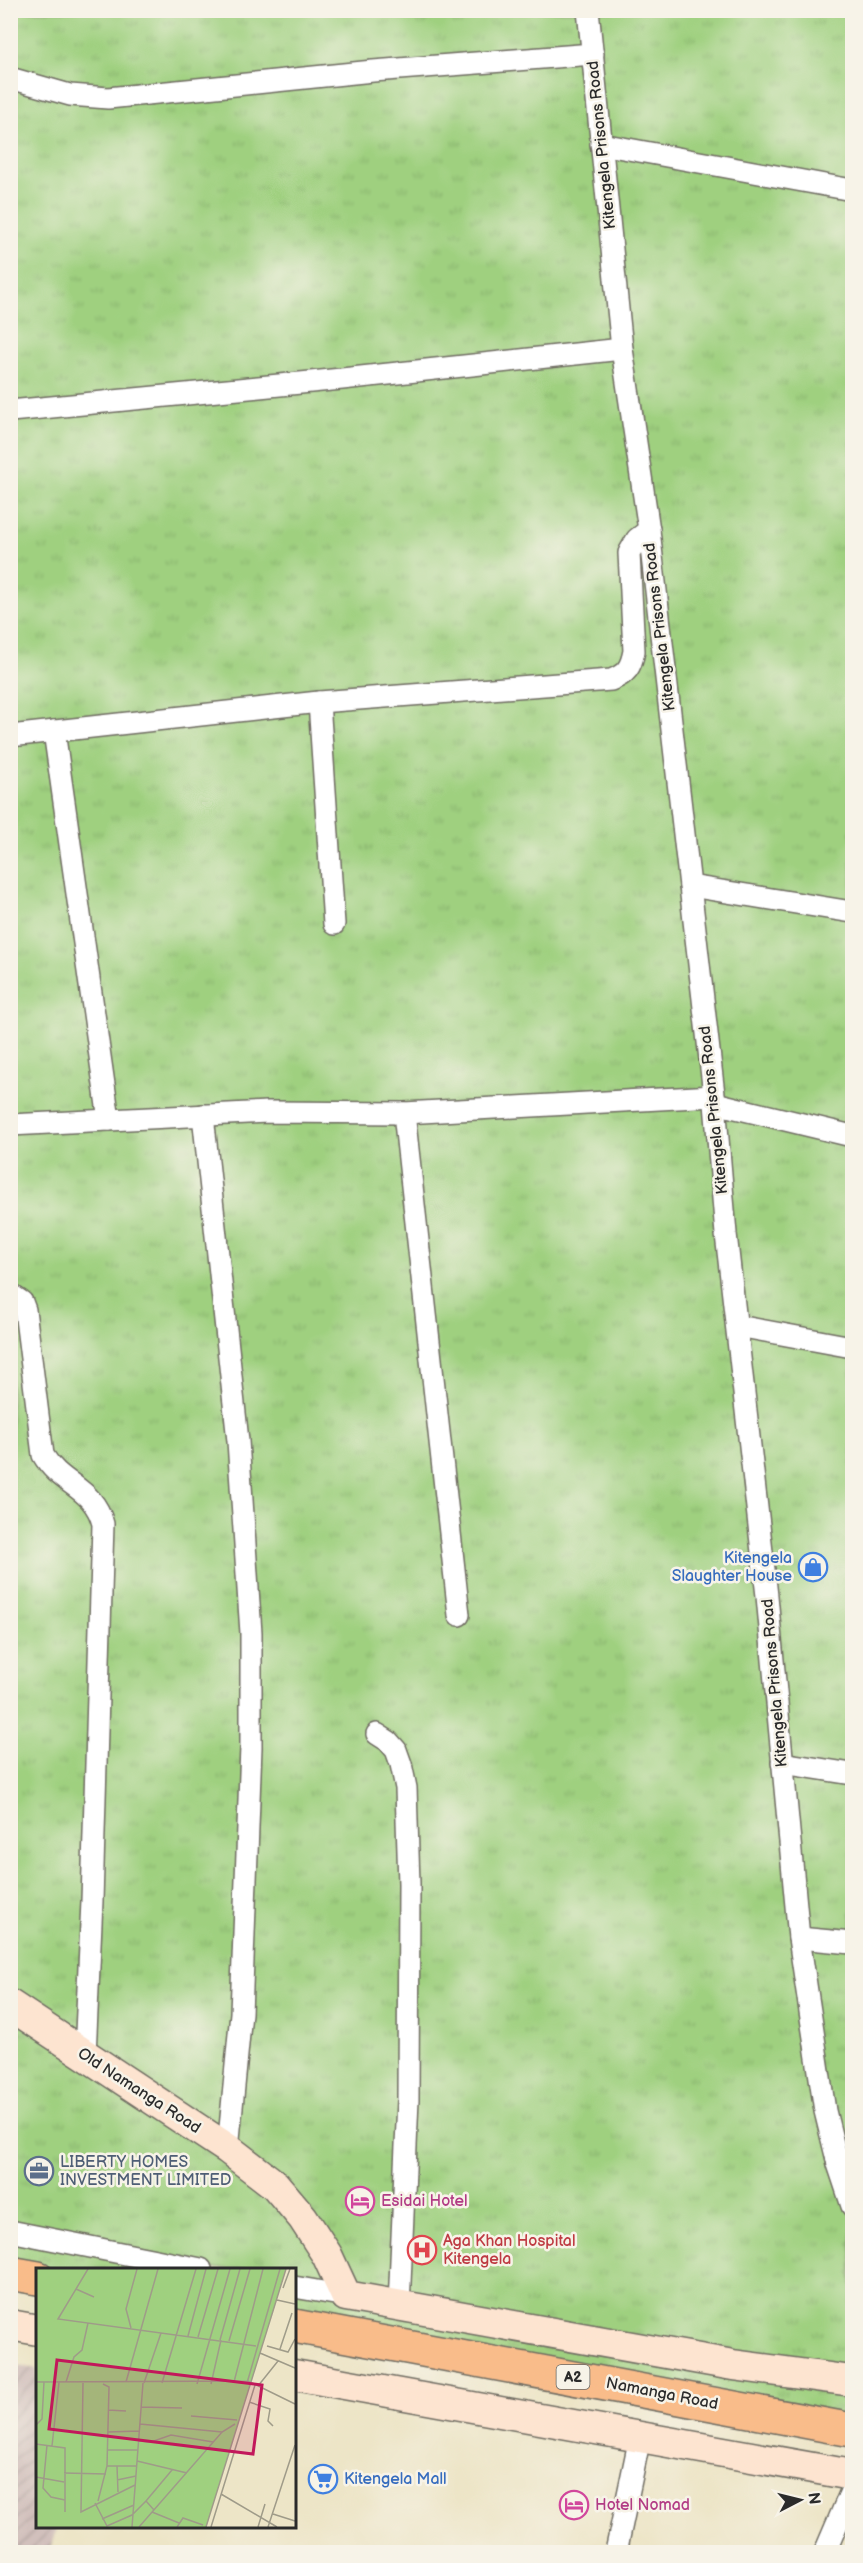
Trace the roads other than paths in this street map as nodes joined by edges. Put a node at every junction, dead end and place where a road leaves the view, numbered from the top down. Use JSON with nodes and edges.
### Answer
{"nodes":[{"id":1,"x":588,"y":10,"type":"edge"},
{"id":2,"x":592,"y":54,"type":"junction"},
{"id":3,"x":10,"y":78,"type":"edge"},
{"id":4,"x":601,"y":144,"type":"junction"},
{"id":5,"x":852,"y":190,"type":"edge"},
{"id":6,"x":622,"y":349,"type":"junction"},
{"id":7,"x":10,"y":411,"type":"edge"},
{"id":8,"x":649,"y":530,"type":"junction"},
{"id":9,"x":320,"y":702,"type":"junction"},
{"id":10,"x":54,"y":731,"type":"junction"},
{"id":11,"x":10,"y":736,"type":"edge"},
{"id":12,"x":690,"y":886,"type":"junction"},
{"id":13,"x":852,"y":912,"type":"edge"},
{"id":14,"x":334,"y":924,"type":"dead end"},
{"id":15,"x":714,"y":1100,"type":"junction"},
{"id":16,"x":404,"y":1113,"type":"junction"},
{"id":17,"x":203,"y":1115,"type":"junction"},
{"id":18,"x":109,"y":1120,"type":"junction"},
{"id":19,"x":10,"y":1125,"type":"edge"},
{"id":20,"x":852,"y":1136,"type":"edge"},
{"id":21,"x":10,"y":1294,"type":"edge"},
{"id":22,"x":738,"y":1326,"type":"junction"},
{"id":23,"x":852,"y":1347,"type":"edge"},
{"id":24,"x":459,"y":1615,"type":"dead end"},
{"id":25,"x":377,"y":1734,"type":"dead end"},
{"id":26,"x":782,"y":1763,"type":"junction"},
{"id":27,"x":852,"y":1774,"type":"edge"},
{"id":28,"x":799,"y":1938,"type":"junction"},
{"id":29,"x":852,"y":1943,"type":"edge"},
{"id":30,"x":10,"y":2005,"type":"edge"},
{"id":31,"x":85,"y":2055,"type":"junction"},
{"id":32,"x":228,"y":2149,"type":"junction"},
{"id":33,"x":852,"y":2206,"type":"edge"},
{"id":34,"x":10,"y":2231,"type":"edge"},
{"id":35,"x":196,"y":2268,"type":"edge"},
{"id":36,"x":10,"y":2273,"type":"edge"},
{"id":37,"x":36,"y":2278,"type":"edge"},
{"id":38,"x":296,"y":2287,"type":"edge"},
{"id":39,"x":346,"y":2296,"type":"junction"},
{"id":40,"x":399,"y":2306,"type":"junction"},
{"id":41,"x":10,"y":2325,"type":"edge"},
{"id":42,"x":296,"y":2325,"type":"edge"},
{"id":43,"x":36,"y":2330,"type":"edge"},
{"id":44,"x":296,"y":2375,"type":"edge"},
{"id":45,"x":852,"y":2381,"type":"edge"},
{"id":46,"x":852,"y":2430,"type":"edge"},
{"id":47,"x":640,"y":2437,"type":"junction"},
{"id":48,"x":852,"y":2475,"type":"edge"},
{"id":49,"x":852,"y":2489,"type":"edge"},
{"id":50,"x":847,"y":2519,"type":"edge"},
{"id":51,"x":616,"y":2553,"type":"edge"},
{"id":52,"x":825,"y":2553,"type":"edge"}],
"edges":[{"from":1,"to":2,"type":"street","name":"Kitengela Prisons Road"},
{"from":2,"to":3,"type":"street"},
{"from":2,"to":4,"type":"street","name":"Kitengela Prisons Road"},
{"from":4,"to":5,"type":"street"},
{"from":4,"to":6,"type":"street","name":"Kitengela Prisons Road"},
{"from":6,"to":7,"type":"street"},
{"from":6,"to":8,"type":"street","name":"Kitengela Prisons Road"},
{"from":8,"to":9,"type":"street"},
{"from":8,"to":12,"type":"street","name":"Kitengela Prisons Road"},
{"from":9,"to":10,"type":"street"},
{"from":9,"to":14,"type":"street"},
{"from":10,"to":11,"type":"street"},
{"from":10,"to":18,"type":"street"},
{"from":12,"to":13,"type":"street"},
{"from":12,"to":15,"type":"street","name":"Kitengela Prisons Road"},
{"from":15,"to":16,"type":"street"},
{"from":15,"to":20,"type":"street"},
{"from":15,"to":22,"type":"street","name":"Kitengela Prisons Road"},
{"from":16,"to":17,"type":"street"},
{"from":16,"to":24,"type":"street"},
{"from":17,"to":18,"type":"street"},
{"from":17,"to":32,"type":"street"},
{"from":18,"to":19,"type":"street"},
{"from":21,"to":31,"type":"street"},
{"from":22,"to":23,"type":"street"},
{"from":22,"to":26,"type":"street","name":"Kitengela Prisons Road"},
{"from":25,"to":40,"type":"street"},
{"from":26,"to":27,"type":"street"},
{"from":26,"to":28,"type":"street","name":"Kitengela Prisons Road"},
{"from":28,"to":29,"type":"street"},
{"from":28,"to":33,"type":"street","name":"Kitengela Prisons Road"},
{"from":30,"to":31,"type":"street","name":"Old Namanga Road"},
{"from":31,"to":32,"type":"street","name":"Old Namanga Road"},
{"from":32,"to":39,"type":"street","name":"Old Namanga Road"},
{"from":34,"to":35,"type":"street"},
{"from":36,"to":37,"type":"highway"},
{"from":38,"to":39,"type":"street"},
{"from":39,"to":40,"type":"street"},
{"from":40,"to":45,"type":"street"},
{"from":41,"to":43,"type":"street"},
{"from":42,"to":46,"type":"highway","name":"Namanga Road","number":"A2"},
{"from":44,"to":47,"type":"street"},
{"from":47,"to":48,"type":"street"},
{"from":47,"to":51,"type":"street"},
{"from":49,"to":50,"type":"street"},
{"from":50,"to":52,"type":"street"}]}
